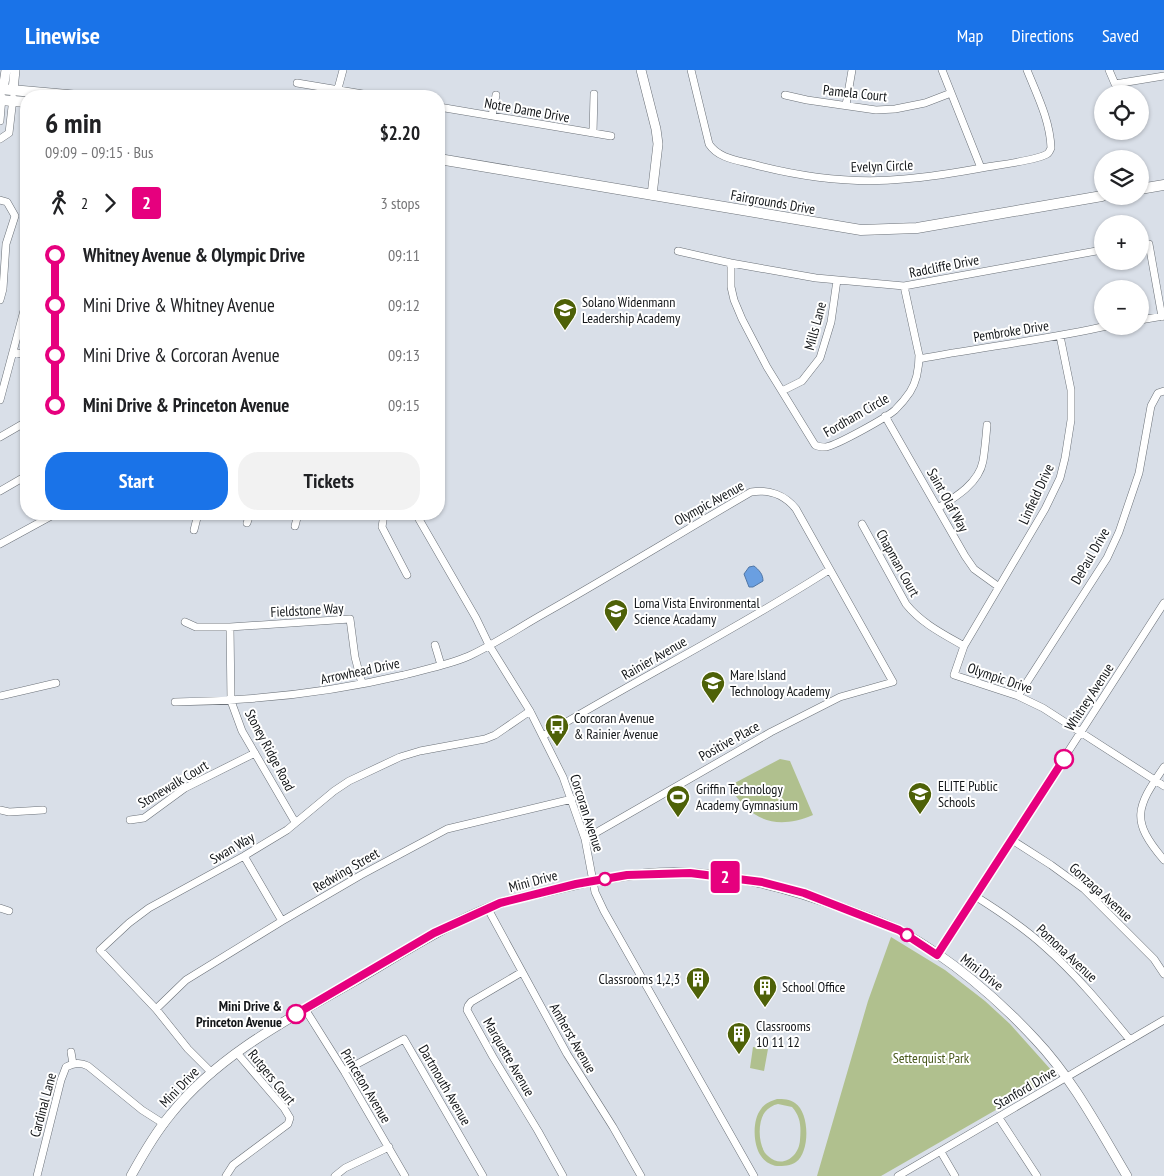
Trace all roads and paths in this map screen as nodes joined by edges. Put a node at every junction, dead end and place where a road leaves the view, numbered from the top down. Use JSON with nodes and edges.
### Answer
{"nodes":[{"id":1,"x":6,"y":70,"type":"edge"},
{"id":2,"x":14,"y":70,"type":"edge"},
{"id":3,"x":343,"y":70,"type":"edge"},
{"id":4,"x":641,"y":70,"type":"edge"},
{"id":5,"x":692,"y":70,"type":"edge"},
{"id":6,"x":852,"y":70,"type":"edge"},
{"id":7,"x":942,"y":70,"type":"edge"},
{"id":8,"x":1027,"y":70,"type":"edge"},
{"id":9,"x":1109,"y":70,"type":"edge"},
{"id":10,"x":1164,"y":76,"type":"edge"},
{"id":11,"x":297,"y":83,"type":"dead end"},
{"id":12,"x":325,"y":90,"type":"edge"},
{"id":13,"x":338,"y":90,"type":"edge"},
{"id":14,"x":951,"y":93,"type":"junction"},
{"id":15,"x":594,"y":94,"type":"dead end"},
{"id":16,"x":5,"y":95,"type":"edge"},
{"id":17,"x":20,"y":95,"type":"edge"},
{"id":18,"x":496,"y":95,"type":"dead end"},
{"id":19,"x":785,"y":96,"type":"dead end"},
{"id":20,"x":20,"y":100,"type":"edge"},
{"id":21,"x":846,"y":105,"type":"junction"},
{"id":22,"x":445,"y":108,"type":"edge"},
{"id":23,"x":492,"y":116,"type":"junction"},
{"id":24,"x":0,"y":121,"type":"edge"},
{"id":25,"x":593,"y":133,"type":"junction"},
{"id":26,"x":611,"y":136,"type":"dead end"},
{"id":27,"x":1,"y":137,"type":"edge"},
{"id":28,"x":445,"y":160,"type":"edge"},
{"id":29,"x":981,"y":168,"type":"junction"},
{"id":30,"x":1164,"y":185,"type":"edge"},
{"id":31,"x":1149,"y":188,"type":"edge"},
{"id":32,"x":652,"y":195,"type":"junction"},
{"id":33,"x":1094,"y":197,"type":"edge"},
{"id":34,"x":0,"y":200,"type":"edge"},
{"id":35,"x":3,"y":244,"type":"edge"},
{"id":36,"x":1149,"y":244,"type":"edge"},
{"id":37,"x":678,"y":251,"type":"dead end"},
{"id":38,"x":1094,"y":251,"type":"edge"},
{"id":39,"x":731,"y":263,"type":"junction"},
{"id":40,"x":837,"y":280,"type":"junction"},
{"id":41,"x":904,"y":286,"type":"junction"},
{"id":42,"x":2,"y":289,"type":"edge"},
{"id":43,"x":0,"y":300,"type":"edge"},
{"id":44,"x":1163,"y":317,"type":"edge"},
{"id":45,"x":1149,"y":319,"type":"edge"},
{"id":46,"x":20,"y":327,"type":"edge"},
{"id":47,"x":1094,"y":329,"type":"edge"},
{"id":48,"x":1060,"y":336,"type":"junction"},
{"id":49,"x":13,"y":352,"type":"junction"},
{"id":50,"x":20,"y":354,"type":"edge"},
{"id":51,"x":919,"y":359,"type":"junction"},
{"id":52,"x":1164,"y":391,"type":"edge"},
{"id":53,"x":782,"y":392,"type":"junction"},
{"id":54,"x":0,"y":400,"type":"edge"},
{"id":55,"x":885,"y":416,"type":"junction"},
{"id":56,"x":20,"y":425,"type":"edge"},
{"id":57,"x":987,"y":426,"type":"dead end"},
{"id":58,"x":0,"y":437,"type":"edge"},
{"id":59,"x":20,"y":479,"type":"edge"},
{"id":60,"x":0,"y":491,"type":"edge"},
{"id":61,"x":938,"y":508,"type":"junction"},
{"id":62,"x":44,"y":520,"type":"edge"},
{"id":63,"x":196,"y":520,"type":"edge"},
{"id":64,"x":296,"y":520,"type":"edge"},
{"id":65,"x":383,"y":520,"type":"edge"},
{"id":66,"x":419,"y":520,"type":"edge"},
{"id":67,"x":862,"y":524,"type":"dead end"},
{"id":68,"x":295,"y":526,"type":"dead end"},
{"id":69,"x":194,"y":530,"type":"dead end"},
{"id":70,"x":0,"y":544,"type":"edge"},
{"id":71,"x":829,"y":570,"type":"junction"},
{"id":72,"x":407,"y":575,"type":"dead end"},
{"id":73,"x":999,"y":587,"type":"junction"},
{"id":74,"x":1164,"y":603,"type":"edge"},
{"id":75,"x":185,"y":622,"type":"dead end"},
{"id":76,"x":230,"y":626,"type":"junction"},
{"id":77,"x":435,"y":645,"type":"dead end"},
{"id":78,"x":489,"y":645,"type":"junction"},
{"id":79,"x":964,"y":646,"type":"junction"},
{"id":80,"x":442,"y":665,"type":"junction"},
{"id":81,"x":56,"y":682,"type":"dead end"},
{"id":82,"x":893,"y":682,"type":"joint"},
{"id":83,"x":362,"y":684,"type":"junction"},
{"id":84,"x":0,"y":696,"type":"edge"},
{"id":85,"x":1018,"y":696,"type":"junction"},
{"id":86,"x":175,"y":702,"type":"dead end"},
{"id":87,"x":231,"y":702,"type":"junction"},
{"id":88,"x":530,"y":711,"type":"junction"},
{"id":89,"x":1081,"y":732,"type":"junction"},
{"id":90,"x":543,"y":736,"type":"junction"},
{"id":91,"x":255,"y":753,"type":"junction"},
{"id":92,"x":1164,"y":767,"type":"edge"},
{"id":93,"x":1155,"y":780,"type":"junction"},
{"id":94,"x":1164,"y":786,"type":"edge"},
{"id":95,"x":572,"y":800,"type":"junction"},
{"id":96,"x":0,"y":810,"type":"edge"},
{"id":97,"x":43,"y":810,"type":"dead end"},
{"id":98,"x":130,"y":820,"type":"dead end"},
{"id":99,"x":295,"y":822,"type":"junction"},
{"id":100,"x":585,"y":838,"type":"junction"},
{"id":101,"x":1012,"y":840,"type":"junction"},
{"id":102,"x":244,"y":856,"type":"junction"},
{"id":103,"x":1164,"y":860,"type":"edge"},
{"id":104,"x":593,"y":881,"type":"junction"},
{"id":105,"x":975,"y":896,"type":"junction"},
{"id":106,"x":0,"y":908,"type":"edge"},
{"id":107,"x":488,"y":909,"type":"junction"},
{"id":108,"x":9,"y":911,"type":"dead end"},
{"id":109,"x":282,"y":921,"type":"junction"},
{"id":110,"x":937,"y":955,"type":"junction"},
{"id":111,"x":522,"y":972,"type":"junction"},
{"id":112,"x":1164,"y":974,"type":"edge"},
{"id":113,"x":156,"y":1009,"type":"junction"},
{"id":114,"x":305,"y":1009,"type":"junction"},
{"id":115,"x":1164,"y":1020,"type":"edge"},
{"id":116,"x":1130,"y":1040,"type":"junction"},
{"id":117,"x":71,"y":1052,"type":"dead end"},
{"id":118,"x":237,"y":1052,"type":"junction"},
{"id":119,"x":74,"y":1064,"type":"junction"},
{"id":120,"x":344,"y":1071,"type":"junction"},
{"id":121,"x":212,"y":1073,"type":"junction"},
{"id":122,"x":1068,"y":1078,"type":"junction"},
{"id":123,"x":999,"y":1118,"type":"junction"},
{"id":124,"x":164,"y":1124,"type":"junction"},
{"id":125,"x":388,"y":1147,"type":"junction"},
{"id":126,"x":941,"y":1152,"type":"junction"},
{"id":127,"x":753,"y":1173,"type":"edge"},
{"id":128,"x":36,"y":1176,"type":"edge"},
{"id":129,"x":131,"y":1176,"type":"edge"},
{"id":130,"x":226,"y":1176,"type":"edge"},
{"id":131,"x":335,"y":1176,"type":"edge"},
{"id":132,"x":405,"y":1176,"type":"edge"},
{"id":133,"x":483,"y":1176,"type":"edge"},
{"id":134,"x":563,"y":1176,"type":"edge"},
{"id":135,"x":641,"y":1176,"type":"edge"},
{"id":136,"x":743,"y":1176,"type":"edge"},
{"id":137,"x":898,"y":1176,"type":"edge"},
{"id":138,"x":955,"y":1176,"type":"edge"},
{"id":139,"x":1038,"y":1176,"type":"edge"},
{"id":140,"x":1127,"y":1176,"type":"edge"}],
"edges":[{"from":1,"to":16,"type":"street"},
{"from":2,"to":16,"type":"street"},
{"from":3,"to":13,"type":"street"},
{"from":4,"to":32,"type":"street"},
{"from":5,"to":29,"type":"street","name":"Evelyn Circle"},
{"from":6,"to":21,"type":"street"},
{"from":7,"to":14,"type":"street"},
{"from":8,"to":29,"type":"street","name":"Evelyn Circle"},
{"from":9,"to":10,"type":"street"},
{"from":11,"to":12,"type":"street"},
{"from":14,"to":21,"type":"street","name":"Pamela Court"},
{"from":14,"to":29,"type":"street"},
{"from":15,"to":25,"type":"street"},
{"from":16,"to":17,"type":"main road"},
{"from":16,"to":20,"type":"main road"},
{"from":16,"to":24,"type":"street"},
{"from":16,"to":27,"type":"street"},
{"from":18,"to":23,"type":"street"},
{"from":19,"to":21,"type":"street","name":"Pamela Court"},
{"from":22,"to":23,"type":"street","name":"Notre Dame Drive"},
{"from":23,"to":25,"type":"street","name":"Notre Dame Drive"},
{"from":25,"to":26,"type":"street","name":"Notre Dame Drive"},
{"from":28,"to":32,"type":"main road","name":"Fairgrounds Drive"},
{"from":30,"to":31,"type":"main road"},
{"from":32,"to":33,"type":"main road","name":"Fairgrounds Drive"},
{"from":34,"to":35,"type":"street"},
{"from":35,"to":42,"type":"street"},
{"from":36,"to":44,"type":"street"},
{"from":37,"to":39,"type":"street","name":"Radcliffe Drive"},
{"from":38,"to":41,"type":"street","name":"Radcliffe Drive"},
{"from":39,"to":40,"type":"street","name":"Radcliffe Drive"},
{"from":39,"to":53,"type":"street","name":"Fordham Circle"},
{"from":40,"to":41,"type":"street","name":"Radcliffe Drive"},
{"from":40,"to":53,"type":"street","name":"Mills Lane"},
{"from":41,"to":51,"type":"street","name":"Fordham Circle"},
{"from":42,"to":43,"type":"street"},
{"from":44,"to":45,"type":"street"},
{"from":46,"to":49,"type":"street"},
{"from":47,"to":48,"type":"street","name":"Pembroke Drive"},
{"from":48,"to":51,"type":"street","name":"Pembroke Drive"},
{"from":48,"to":73,"type":"street","name":"Linfield Drive"},
{"from":49,"to":50,"type":"street"},
{"from":49,"to":54,"type":"street"},
{"from":51,"to":55,"type":"street","name":"Fordham Circle"},
{"from":52,"to":85,"type":"street","name":"DePaul Drive"},
{"from":53,"to":55,"type":"street","name":"Fordham Circle"},
{"from":55,"to":61,"type":"street","name":"Saint Olaf Way"},
{"from":56,"to":58,"type":"street"},
{"from":57,"to":61,"type":"street"},
{"from":59,"to":60,"type":"street"},
{"from":61,"to":73,"type":"street","name":"Saint Olaf Way"},
{"from":62,"to":70,"type":"street"},
{"from":63,"to":69,"type":"street"},
{"from":64,"to":68,"type":"street"},
{"from":65,"to":72,"type":"street"},
{"from":66,"to":78,"type":"street","name":"Corcoran Avenue"},
{"from":67,"to":79,"type":"street","name":"Chapman Court"},
{"from":71,"to":78,"type":"street","name":"Olympic Avenue"},
{"from":71,"to":82,"type":"street","name":"Olympic Avenue"},
{"from":71,"to":90,"type":"street","name":"Rainier Avenue"},
{"from":73,"to":79,"type":"street","name":"Linfield Drive"},
{"from":74,"to":89,"type":"street","name":"Whitney Avenue"},
{"from":75,"to":76,"type":"street"},
{"from":76,"to":83,"type":"street","name":"Fieldstone Way"},
{"from":76,"to":87,"type":"street","name":"Stoney Ridge Road"},
{"from":77,"to":80,"type":"street"},
{"from":78,"to":80,"type":"street","name":"Arrowhead Drive"},
{"from":78,"to":88,"type":"street","name":"Corcoran Avenue"},
{"from":79,"to":85,"type":"street","name":"Olympic Drive"},
{"from":80,"to":83,"type":"street","name":"Arrowhead Drive"},
{"from":81,"to":84,"type":"street"},
{"from":82,"to":100,"type":"street","name":"Positive Place"},
{"from":83,"to":87,"type":"street","name":"Arrowhead Drive"},
{"from":85,"to":89,"type":"street","name":"Olympic Drive"},
{"from":86,"to":87,"type":"street","name":"Arrowhead Drive"},
{"from":87,"to":91,"type":"street","name":"Stoney Ridge Road"},
{"from":88,"to":90,"type":"street","name":"Corcoran Avenue"},
{"from":88,"to":99,"type":"street","name":"Swan Way"},
{"from":89,"to":93,"type":"street","name":"Olympic Drive"},
{"from":89,"to":101,"type":"street","name":"Whitney Avenue"},
{"from":90,"to":95,"type":"street","name":"Corcoran Avenue"},
{"from":91,"to":98,"type":"street","name":"Stonewalk Court"},
{"from":91,"to":99,"type":"street","name":"Stoney Ridge Road"},
{"from":92,"to":93,"type":"street"},
{"from":93,"to":94,"type":"street","name":"Olympic Drive"},
{"from":93,"to":103,"type":"street"},
{"from":95,"to":100,"type":"street","name":"Corcoran Avenue"},
{"from":95,"to":109,"type":"street","name":"Redwing Street"},
{"from":96,"to":97,"type":"street"},
{"from":99,"to":102,"type":"street","name":"Swan Way"},
{"from":100,"to":104,"type":"street","name":"Corcoran Avenue"},
{"from":101,"to":105,"type":"street","name":"Whitney Avenue"},
{"from":101,"to":112,"type":"street","name":"Gonzaga Avenue"},
{"from":102,"to":109,"type":"street"},
{"from":102,"to":113,"type":"street","name":"Swan Way"},
{"from":104,"to":107,"type":"street","name":"Mini Drive"},
{"from":104,"to":110,"type":"street","name":"Mini Drive"},
{"from":104,"to":127,"type":"street","name":"Corcoran Avenue"},
{"from":105,"to":110,"type":"street","name":"Whitney Avenue"},
{"from":105,"to":116,"type":"street","name":"Pomona Avenue"},
{"from":106,"to":108,"type":"street"},
{"from":107,"to":111,"type":"street","name":"Amherst Avenue"},
{"from":107,"to":114,"type":"street","name":"Mini Drive"},
{"from":109,"to":113,"type":"street","name":"Redwing Street"},
{"from":110,"to":122,"type":"street","name":"Mini Drive"},
{"from":111,"to":134,"type":"street","name":"Marquette Avenue"},
{"from":111,"to":135,"type":"street","name":"Amherst Avenue"},
{"from":113,"to":121,"type":"street","name":"Swan Way"},
{"from":114,"to":118,"type":"street","name":"Mini Drive"},
{"from":114,"to":120,"type":"street","name":"Princeton Avenue"},
{"from":115,"to":116,"type":"street","name":"Stanford Drive"},
{"from":116,"to":122,"type":"street","name":"Stanford Drive"},
{"from":117,"to":119,"type":"street"},
{"from":118,"to":121,"type":"street","name":"Mini Drive"},
{"from":118,"to":130,"type":"street","name":"Rutgers Court"},
{"from":119,"to":124,"type":"street","name":"Cardinal Lane"},
{"from":119,"to":128,"type":"street","name":"Cardinal Lane"},
{"from":120,"to":125,"type":"street","name":"Princeton Avenue"},
{"from":120,"to":133,"type":"street","name":"Dartmouth Avenue"},
{"from":121,"to":124,"type":"street","name":"Mini Drive"},
{"from":122,"to":123,"type":"street","name":"Stanford Drive"},
{"from":122,"to":140,"type":"street","name":"Mini Drive"},
{"from":123,"to":126,"type":"street","name":"Stanford Drive"},
{"from":123,"to":139,"type":"street"},
{"from":124,"to":129,"type":"street","name":"Mini Drive"},
{"from":125,"to":131,"type":"street"},
{"from":125,"to":132,"type":"street","name":"Princeton Avenue"},
{"from":126,"to":137,"type":"street","name":"Stanford Drive"},
{"from":126,"to":138,"type":"street"},
{"from":127,"to":136,"type":"street"}]}
